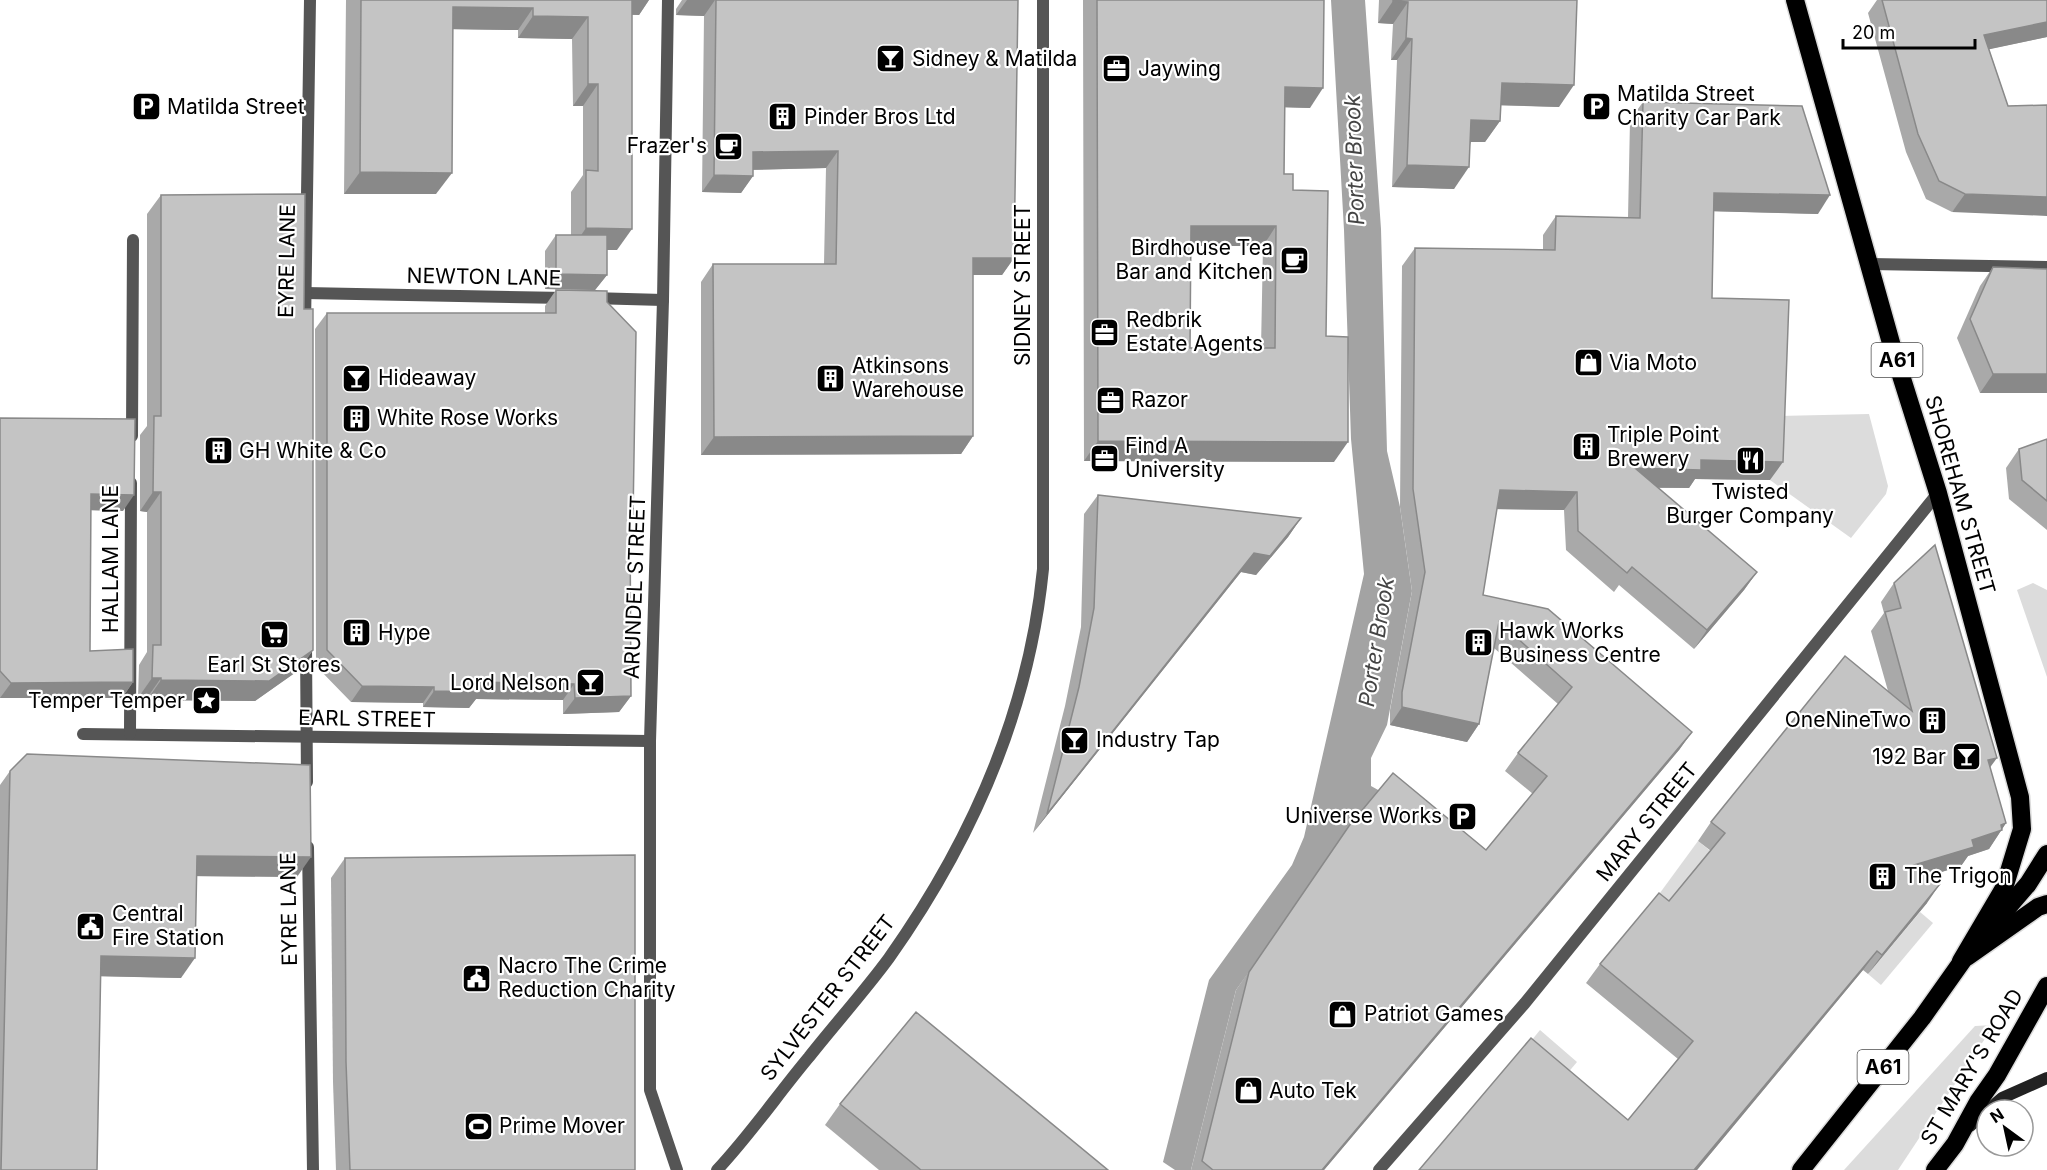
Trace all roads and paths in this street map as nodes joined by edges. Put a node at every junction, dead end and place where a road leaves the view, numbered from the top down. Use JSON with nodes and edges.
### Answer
{"nodes":[{"id":1,"x":310,"y":0,"type":"edge"},
{"id":2,"x":668,"y":0,"type":"edge"},
{"id":3,"x":1043,"y":0,"type":"edge"},
{"id":4,"x":1795,"y":0,"type":"edge"},
{"id":5,"x":133,"y":240,"type":"dead end"},
{"id":6,"x":1870,"y":264,"type":"junction"},
{"id":7,"x":2047,"y":267,"type":"edge"},
{"id":8,"x":305,"y":293,"type":"junction"},
{"id":9,"x":663,"y":300,"type":"junction"},
{"id":10,"x":305,"y":340,"type":"edge"},
{"id":11,"x":132,"y":452,"type":"edge"},
{"id":12,"x":131,"y":476,"type":"edge"},
{"id":13,"x":1938,"y":493,"type":"junction"},
{"id":14,"x":1043,"y":569,"type":"joint"},
{"id":15,"x":306,"y":633,"type":"edge"},
{"id":16,"x":83,"y":734,"type":"dead end"},
{"id":17,"x":130,"y":734,"type":"junction"},
{"id":18,"x":306,"y":739,"type":"junction"},
{"id":19,"x":650,"y":741,"type":"junction"},
{"id":20,"x":307,"y":799,"type":"edge"},
{"id":21,"x":308,"y":834,"type":"edge"},
{"id":22,"x":2047,"y":854,"type":"edge"},
{"id":23,"x":2047,"y":904,"type":"edge"},
{"id":24,"x":1961,"y":961,"type":"junction"},
{"id":25,"x":2047,"y":986,"type":"edge"},
{"id":26,"x":2047,"y":1078,"type":"edge"},
{"id":27,"x":1955,"y":1144,"type":"junction"},
{"id":28,"x":313,"y":1170,"type":"edge"},
{"id":29,"x":677,"y":1170,"type":"edge"},
{"id":30,"x":717,"y":1170,"type":"edge"},
{"id":31,"x":1379,"y":1170,"type":"edge"},
{"id":32,"x":1801,"y":1170,"type":"edge"},
{"id":33,"x":1935,"y":1170,"type":"edge"}],
"edges":[{"from":1,"to":8,"type":"street","name":"EYRE LANE"},
{"from":2,"to":9,"type":"street","name":"ARUNDEL STREET"},
{"from":3,"to":14,"type":"street","name":"SIDNEY STREET"},
{"from":4,"to":6,"type":"highway","name":"SHOREHAM STREET","number":"A61"},
{"from":5,"to":11,"type":"street"},
{"from":6,"to":7,"type":"street"},
{"from":6,"to":13,"type":"highway","name":"SHOREHAM STREET","number":"A61"},
{"from":8,"to":9,"type":"street","name":"NEWTON LANE"},
{"from":8,"to":10,"type":"street","name":"EYRE LANE"},
{"from":9,"to":19,"type":"street","name":"ARUNDEL STREET"},
{"from":12,"to":17,"type":"street","name":"HALLAM LANE"},
{"from":13,"to":24,"type":"highway","name":"SHOREHAM STREET","number":"A61"},
{"from":13,"to":31,"type":"street","name":"MARY STREET"},
{"from":14,"to":30,"type":"street","name":"SYLVESTER STREET"},
{"from":15,"to":18,"type":"street"},
{"from":16,"to":17,"type":"street","name":"EARL STREET"},
{"from":17,"to":18,"type":"street","name":"EARL STREET"},
{"from":18,"to":19,"type":"street","name":"EARL STREET"},
{"from":18,"to":20,"type":"street"},
{"from":19,"to":29,"type":"street","name":"ARUNDEL STREET"},
{"from":21,"to":28,"type":"street","name":"EYRE LANE"},
{"from":22,"to":24,"type":"highway","number":"A61"},
{"from":23,"to":24,"type":"highway","number":"A61"},
{"from":24,"to":32,"type":"highway","number":"A61"},
{"from":25,"to":27,"type":"highway","name":"ST MARY'S ROAD"},
{"from":26,"to":27,"type":"street"},
{"from":27,"to":33,"type":"highway","name":"ST MARY'S ROAD"}]}
